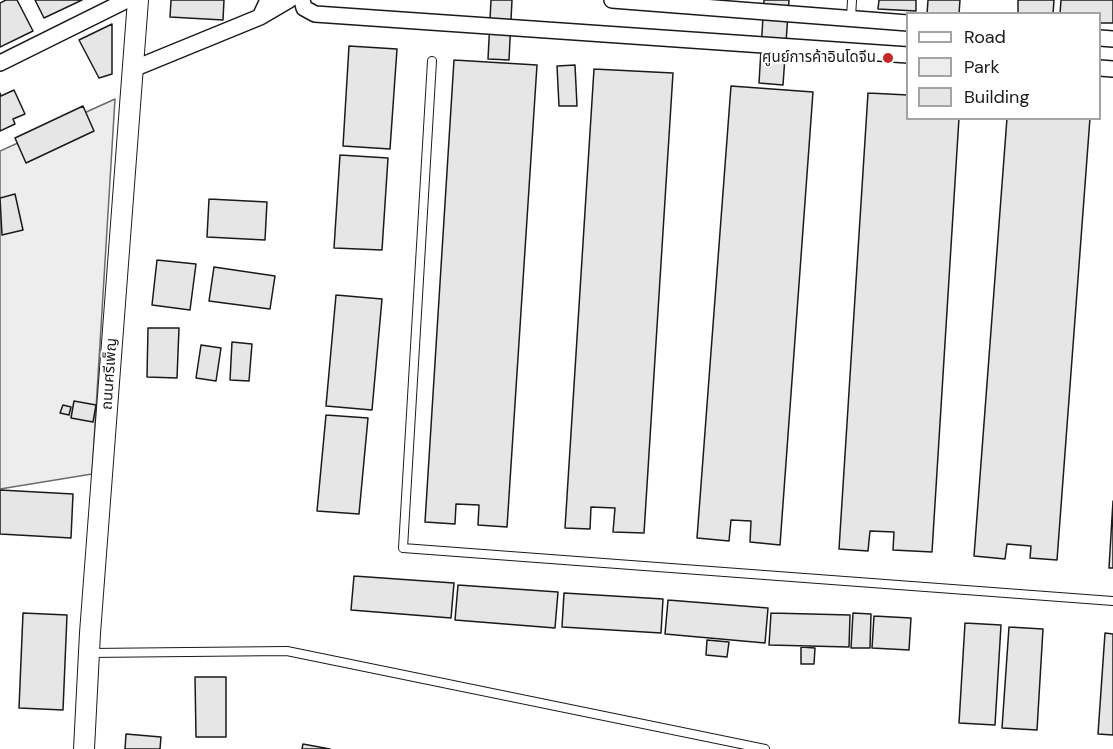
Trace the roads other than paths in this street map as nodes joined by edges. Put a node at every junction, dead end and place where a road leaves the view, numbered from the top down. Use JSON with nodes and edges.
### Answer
{"nodes":[{"id":1,"x":127,"y":0,"type":"edge"},
{"id":2,"x":138,"y":0,"type":"edge"},
{"id":3,"x":268,"y":0,"type":"edge"},
{"id":4,"x":289,"y":0,"type":"edge"},
{"id":5,"x":302,"y":0,"type":"edge"},
{"id":6,"x":612,"y":0,"type":"edge"},
{"id":7,"x":852,"y":0,"type":"edge"},
{"id":8,"x":260,"y":17,"type":"junction"},
{"id":9,"x":850,"y":18,"type":"junction"},
{"id":10,"x":906,"y":23,"type":"edge"},
{"id":11,"x":906,"y":55,"type":"edge"},
{"id":12,"x":432,"y":61,"type":"dead end"},
{"id":13,"x":0,"y":63,"type":"edge"},
{"id":14,"x":133,"y":69,"type":"junction"},
{"id":15,"x":1113,"y":601,"type":"edge"},
{"id":16,"x":89,"y":653,"type":"junction"},
{"id":17,"x":84,"y":749,"type":"edge"},
{"id":18,"x":765,"y":749,"type":"edge"}],
"edges":[{"from":1,"to":13,"type":"street"},
{"from":2,"to":14,"type":"main road","name":"ถนนศรีเพ็ญ"},
{"from":3,"to":8,"type":"street"},
{"from":4,"to":8,"type":"street"},
{"from":5,"to":11,"type":"street"},
{"from":6,"to":9,"type":"street"},
{"from":7,"to":9,"type":"lane"},
{"from":8,"to":14,"type":"street"},
{"from":9,"to":10,"type":"street"},
{"from":12,"to":15,"type":"lane"},
{"from":14,"to":16,"type":"main road","name":"ถนนศรีเพ็ญ"},
{"from":16,"to":17,"type":"main road","name":"ถนนศรีเพ็ญ"},
{"from":16,"to":18,"type":"lane"}]}
